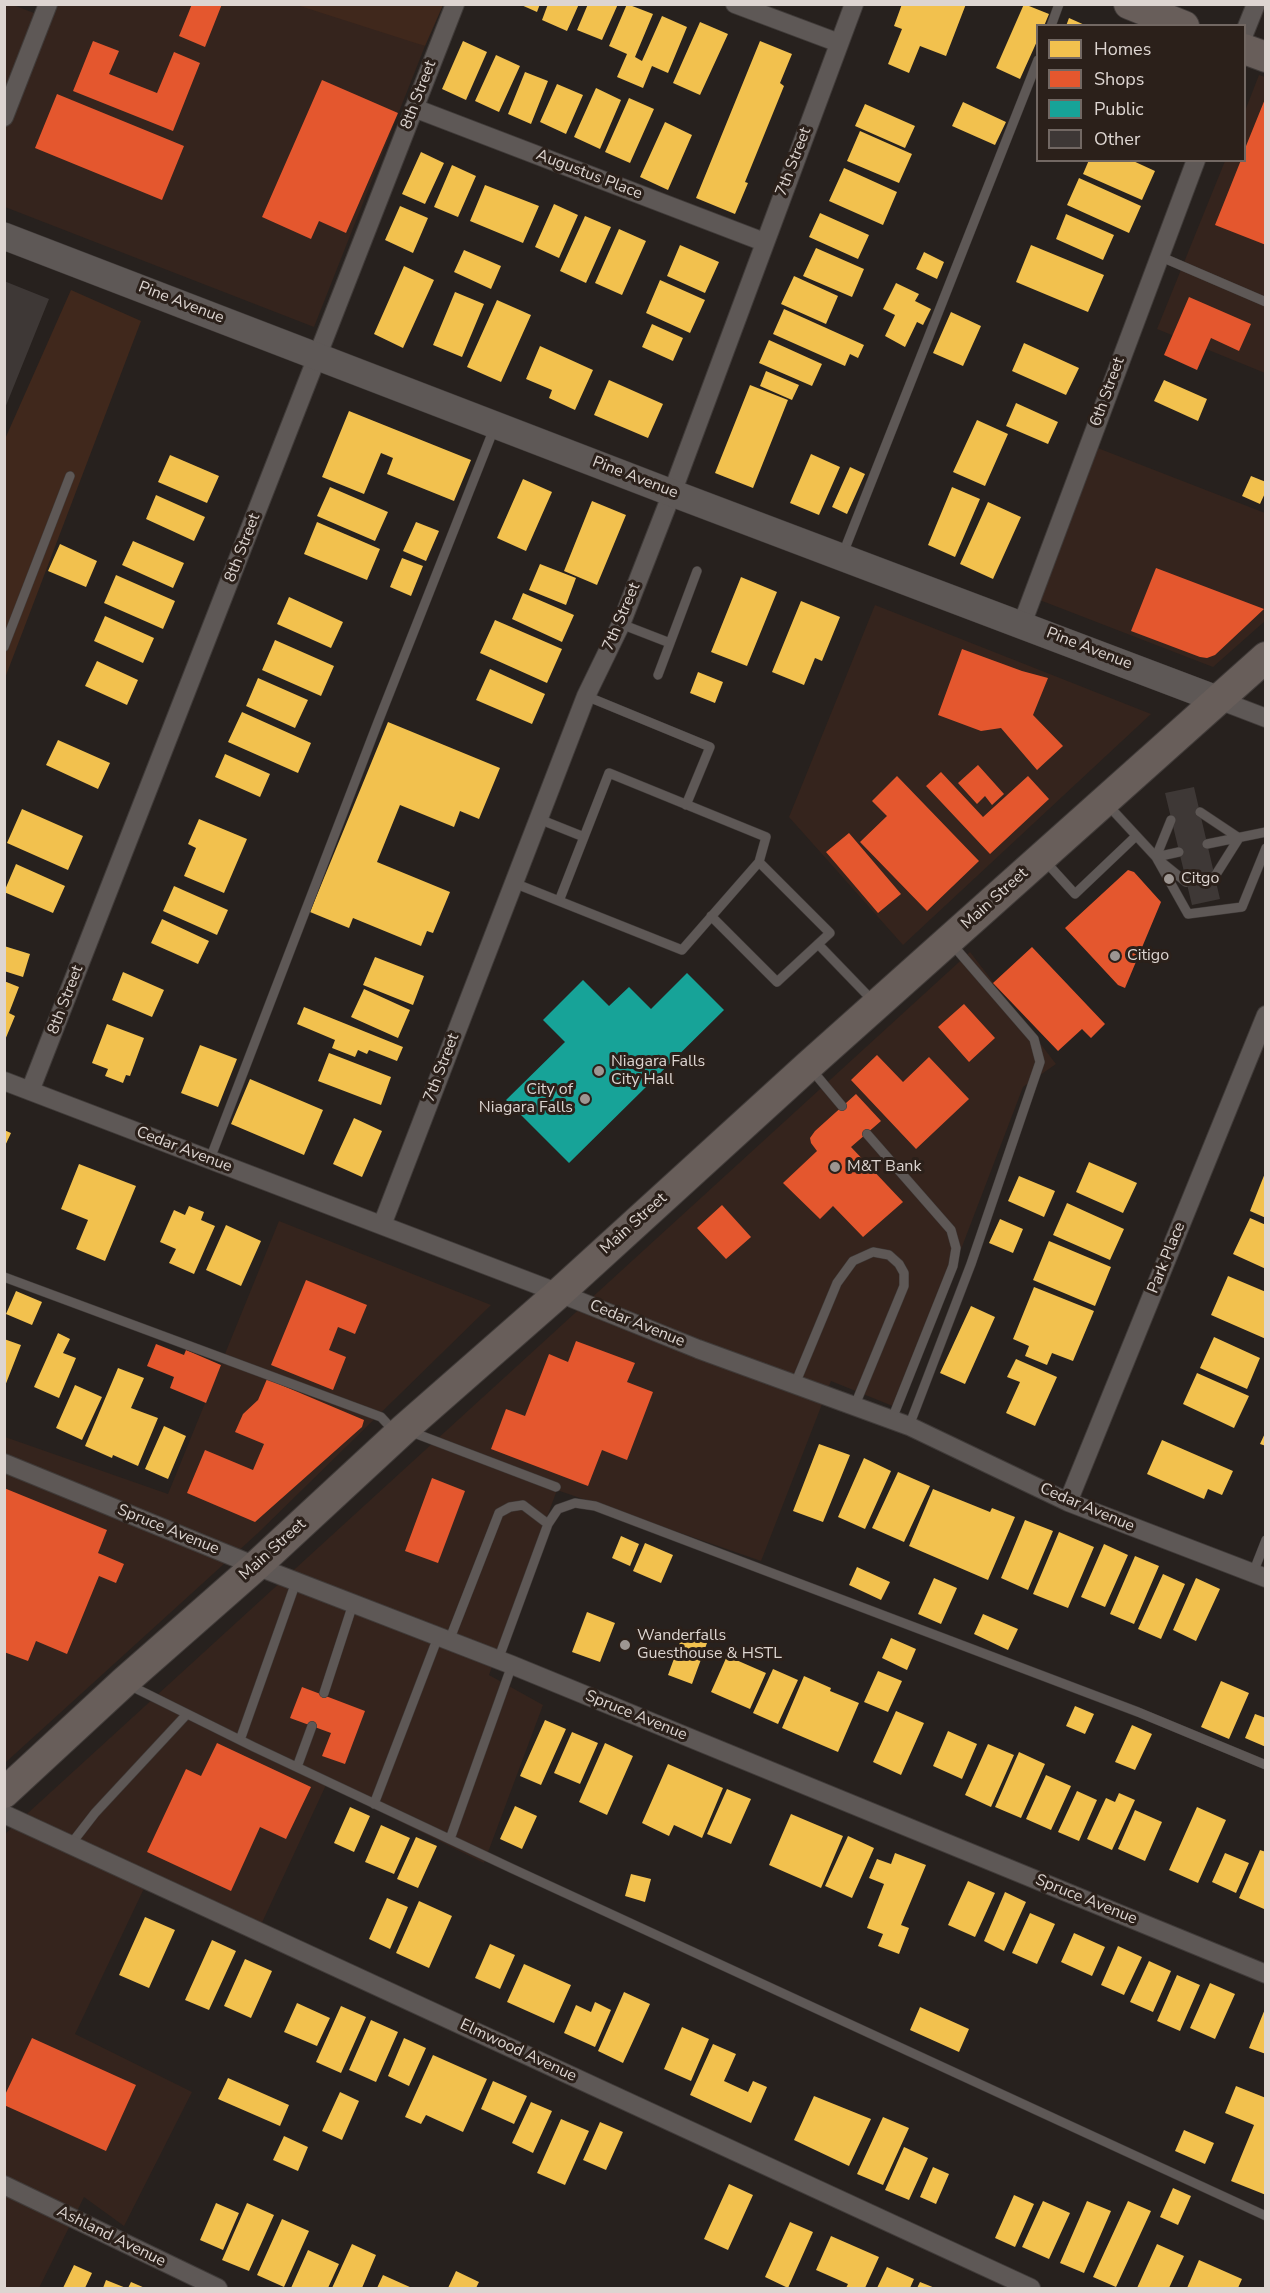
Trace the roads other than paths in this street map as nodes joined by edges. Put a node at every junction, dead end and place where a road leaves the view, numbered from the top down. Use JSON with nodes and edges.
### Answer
{"nodes":[{"id":1,"x":48,"y":4,"type":"edge"},
{"id":2,"x":455,"y":4,"type":"edge"},
{"id":3,"x":735,"y":4,"type":"edge"},
{"id":4,"x":854,"y":4,"type":"edge"},
{"id":5,"x":1059,"y":4,"type":"edge"},
{"id":6,"x":1129,"y":4,"type":"edge"},
{"id":7,"x":1256,"y":4,"type":"edge"},
{"id":8,"x":1052,"y":24,"type":"edge"},
{"id":9,"x":1179,"y":24,"type":"edge"},
{"id":10,"x":1246,"y":31,"type":"edge"},
{"id":11,"x":839,"y":43,"type":"junction"},
{"id":12,"x":1246,"y":49,"type":"edge"},
{"id":13,"x":1266,"y":57,"type":"edge"},
{"id":14,"x":1036,"y":65,"type":"edge"},
{"id":15,"x":414,"y":108,"type":"junction"},
{"id":16,"x":4,"y":117,"type":"edge"},
{"id":17,"x":1195,"y":162,"type":"edge"},
{"id":18,"x":4,"y":236,"type":"edge"},
{"id":19,"x":764,"y":242,"type":"junction"},
{"id":20,"x":1159,"y":256,"type":"junction"},
{"id":21,"x":1266,"y":302,"type":"edge"},
{"id":22,"x":318,"y":355,"type":"junction"},
{"id":23,"x":496,"y":424,"type":"junction"},
{"id":24,"x":70,"y":476,"type":"dead end"},
{"id":25,"x":672,"y":493,"type":"junction"},
{"id":26,"x":842,"y":556,"type":"junction"},
{"id":27,"x":698,"y":571,"type":"dead end"},
{"id":28,"x":621,"y":624,"type":"junction"},
{"id":29,"x":1022,"y":624,"type":"junction"},
{"id":30,"x":670,"y":643,"type":"junction"},
{"id":31,"x":4,"y":647,"type":"edge"},
{"id":32,"x":1266,"y":657,"type":"edge"},
{"id":33,"x":658,"y":675,"type":"dead end"},
{"id":34,"x":586,"y":696,"type":"junction"},
{"id":35,"x":1219,"y":700,"type":"junction"},
{"id":36,"x":1266,"y":718,"type":"edge"},
{"id":37,"x":1105,"y":801,"type":"junction"},
{"id":38,"x":686,"y":804,"type":"junction"},
{"id":39,"x":1200,"y":812,"type":"dead end"},
{"id":40,"x":539,"y":819,"type":"junction"},
{"id":41,"x":1171,"y":819,"type":"dead end"},
{"id":42,"x":1266,"y":832,"type":"edge"},
{"id":43,"x":1136,"y":836,"type":"junction"},
{"id":44,"x":584,"y":837,"type":"junction"},
{"id":45,"x":1239,"y":838,"type":"junction"},
{"id":46,"x":1207,"y":844,"type":"dead end"},
{"id":47,"x":1266,"y":848,"type":"edge"},
{"id":48,"x":1179,"y":852,"type":"dead end"},
{"id":49,"x":1156,"y":857,"type":"junction"},
{"id":50,"x":1042,"y":858,"type":"junction"},
{"id":51,"x":759,"y":862,"type":"junction"},
{"id":52,"x":1215,"y":876,"type":"dead end"},
{"id":53,"x":1186,"y":882,"type":"dead end"},
{"id":54,"x":514,"y":883,"type":"junction"},
{"id":55,"x":559,"y":901,"type":"junction"},
{"id":56,"x":711,"y":916,"type":"junction"},
{"id":57,"x":949,"y":941,"type":"junction"},
{"id":58,"x":818,"y":944,"type":"junction"},
{"id":59,"x":876,"y":1005,"type":"junction"},
{"id":60,"x":1266,"y":1015,"type":"edge"},
{"id":61,"x":808,"y":1066,"type":"junction"},
{"id":62,"x":4,"y":1081,"type":"edge"},
{"id":63,"x":30,"y":1091,"type":"junction"},
{"id":64,"x":842,"y":1106,"type":"dead end"},
{"id":65,"x":867,"y":1134,"type":"dead end"},
{"id":66,"x":210,"y":1160,"type":"junction"},
{"id":67,"x":382,"y":1225,"type":"junction"},
{"id":68,"x":4,"y":1277,"type":"edge"},
{"id":69,"x":559,"y":1293,"type":"junction"},
{"id":70,"x":795,"y":1384,"type":"junction"},
{"id":71,"x":855,"y":1405,"type":"junction"},
{"id":72,"x":901,"y":1423,"type":"junction"},
{"id":73,"x":401,"y":1432,"type":"junction"},
{"id":74,"x":4,"y":1463,"type":"edge"},
{"id":75,"x":556,"y":1487,"type":"dead end"},
{"id":76,"x":1068,"y":1502,"type":"junction"},
{"id":77,"x":548,"y":1524,"type":"junction"},
{"id":78,"x":1266,"y":1540,"type":"edge"},
{"id":79,"x":256,"y":1566,"type":"junction"},
{"id":80,"x":1259,"y":1576,"type":"edge"},
{"id":81,"x":296,"y":1582,"type":"junction"},
{"id":82,"x":353,"y":1604,"type":"junction"},
{"id":83,"x":443,"y":1639,"type":"junction"},
{"id":84,"x":505,"y":1663,"type":"junction"},
{"id":85,"x":124,"y":1682,"type":"junction"},
{"id":86,"x":324,"y":1693,"type":"dead end"},
{"id":87,"x":187,"y":1714,"type":"junction"},
{"id":88,"x":312,"y":1726,"type":"dead end"},
{"id":89,"x":240,"y":1740,"type":"junction"},
{"id":90,"x":1266,"y":1765,"type":"edge"},
{"id":91,"x":297,"y":1767,"type":"junction"},
{"id":92,"x":4,"y":1793,"type":"edge"},
{"id":93,"x":374,"y":1804,"type":"junction"},
{"id":94,"x":4,"y":1814,"type":"edge"},
{"id":95,"x":450,"y":1839,"type":"junction"},
{"id":96,"x":71,"y":1844,"type":"junction"},
{"id":97,"x":1266,"y":1974,"type":"edge"},
{"id":98,"x":4,"y":2185,"type":"edge"},
{"id":99,"x":1266,"y":2216,"type":"edge"},
{"id":100,"x":218,"y":2289,"type":"edge"},
{"id":101,"x":1032,"y":2289,"type":"edge"}],
"edges":[{"from":1,"to":16,"type":"street"},
{"from":2,"to":15,"type":"street","name":"8th Street"},
{"from":3,"to":11,"type":"street"},
{"from":4,"to":11,"type":"street","name":"7th Street"},
{"from":5,"to":8,"type":"lane"},
{"from":6,"to":9,"type":"main road"},
{"from":7,"to":10,"type":"street"},
{"from":11,"to":19,"type":"street","name":"7th Street"},
{"from":12,"to":13,"type":"main road"},
{"from":14,"to":26,"type":"lane"},
{"from":15,"to":19,"type":"street","name":"Augustus Place"},
{"from":15,"to":22,"type":"street","name":"8th Street"},
{"from":17,"to":20,"type":"street","name":"6th Street"},
{"from":18,"to":22,"type":"main road","name":"Pine Avenue"},
{"from":19,"to":25,"type":"street","name":"7th Street"},
{"from":20,"to":21,"type":"lane"},
{"from":20,"to":29,"type":"street","name":"6th Street"},
{"from":22,"to":23,"type":"main road","name":"Pine Avenue"},
{"from":22,"to":63,"type":"street","name":"8th Street"},
{"from":23,"to":25,"type":"main road","name":"Pine Avenue"},
{"from":23,"to":66,"type":"lane"},
{"from":24,"to":31,"type":"lane"},
{"from":25,"to":26,"type":"main road","name":"Pine Avenue"},
{"from":25,"to":28,"type":"street","name":"7th Street"},
{"from":26,"to":29,"type":"main road","name":"Pine Avenue"},
{"from":27,"to":30,"type":"lane"},
{"from":28,"to":30,"type":"lane"},
{"from":28,"to":34,"type":"street","name":"7th Street"},
{"from":29,"to":35,"type":"main road","name":"Pine Avenue"},
{"from":30,"to":33,"type":"lane"},
{"from":32,"to":35,"type":"main road","name":"Main Street"},
{"from":34,"to":38,"type":"lane"},
{"from":34,"to":40,"type":"street","name":"7th Street"},
{"from":35,"to":36,"type":"street","name":"Pine Avenue"},
{"from":35,"to":37,"type":"main road","name":"Main Street"},
{"from":37,"to":43,"type":"lane"},
{"from":37,"to":50,"type":"main road","name":"Main Street"},
{"from":38,"to":44,"type":"lane"},
{"from":38,"to":51,"type":"lane"},
{"from":39,"to":45,"type":"lane"},
{"from":40,"to":44,"type":"lane"},
{"from":40,"to":54,"type":"street","name":"7th Street"},
{"from":41,"to":49,"type":"lane"},
{"from":42,"to":45,"type":"lane"},
{"from":43,"to":49,"type":"lane"},
{"from":43,"to":50,"type":"lane"},
{"from":44,"to":55,"type":"lane"},
{"from":45,"to":46,"type":"lane"},
{"from":45,"to":52,"type":"lane"},
{"from":47,"to":49,"type":"lane"},
{"from":48,"to":49,"type":"lane"},
{"from":49,"to":53,"type":"lane"},
{"from":50,"to":57,"type":"main road","name":"Main Street"},
{"from":51,"to":56,"type":"lane"},
{"from":51,"to":58,"type":"lane"},
{"from":54,"to":55,"type":"lane"},
{"from":54,"to":67,"type":"street","name":"7th Street"},
{"from":55,"to":56,"type":"lane"},
{"from":56,"to":58,"type":"lane"},
{"from":57,"to":59,"type":"main road","name":"Main Street"},
{"from":57,"to":72,"type":"lane"},
{"from":58,"to":59,"type":"lane"},
{"from":59,"to":61,"type":"main road","name":"Main Street"},
{"from":60,"to":76,"type":"street","name":"Park Place"},
{"from":61,"to":64,"type":"lane"},
{"from":61,"to":69,"type":"main road","name":"Main Street"},
{"from":62,"to":63,"type":"street","name":"Cedar Avenue"},
{"from":63,"to":66,"type":"street","name":"Cedar Avenue"},
{"from":65,"to":72,"type":"lane"},
{"from":66,"to":67,"type":"street","name":"Cedar Avenue"},
{"from":67,"to":69,"type":"street","name":"Cedar Avenue"},
{"from":68,"to":73,"type":"lane"},
{"from":69,"to":70,"type":"street","name":"Cedar Avenue"},
{"from":69,"to":73,"type":"main road","name":"Main Street"},
{"from":70,"to":71,"type":"street","name":"Cedar Avenue"},
{"from":70,"to":71,"type":"lane"},
{"from":71,"to":72,"type":"street","name":"Cedar Avenue"},
{"from":72,"to":76,"type":"street","name":"Cedar Avenue"},
{"from":73,"to":75,"type":"lane"},
{"from":73,"to":79,"type":"main road","name":"Main Street"},
{"from":74,"to":79,"type":"street","name":"Spruce Avenue"},
{"from":76,"to":80,"type":"street","name":"Cedar Avenue"},
{"from":77,"to":83,"type":"lane"},
{"from":77,"to":84,"type":"lane"},
{"from":77,"to":90,"type":"lane"},
{"from":78,"to":80,"type":"lane"},
{"from":79,"to":81,"type":"street","name":"Spruce Avenue"},
{"from":79,"to":85,"type":"main road","name":"Main Street"},
{"from":81,"to":82,"type":"street","name":"Spruce Avenue"},
{"from":81,"to":89,"type":"lane"},
{"from":82,"to":83,"type":"street","name":"Spruce Avenue"},
{"from":82,"to":86,"type":"lane"},
{"from":83,"to":84,"type":"street","name":"Spruce Avenue"},
{"from":83,"to":93,"type":"lane"},
{"from":84,"to":95,"type":"lane"},
{"from":84,"to":97,"type":"street","name":"Spruce Avenue"},
{"from":85,"to":87,"type":"lane"},
{"from":85,"to":92,"type":"main road","name":"Main Street"},
{"from":87,"to":89,"type":"lane"},
{"from":87,"to":96,"type":"lane"},
{"from":88,"to":91,"type":"lane"},
{"from":89,"to":91,"type":"lane"},
{"from":91,"to":93,"type":"lane"},
{"from":93,"to":95,"type":"lane"},
{"from":94,"to":96,"type":"street","name":"Elmwood Avenue"},
{"from":95,"to":99,"type":"lane"},
{"from":96,"to":101,"type":"street","name":"Elmwood Avenue"},
{"from":98,"to":100,"type":"street","name":"Ashland Avenue"}]}
